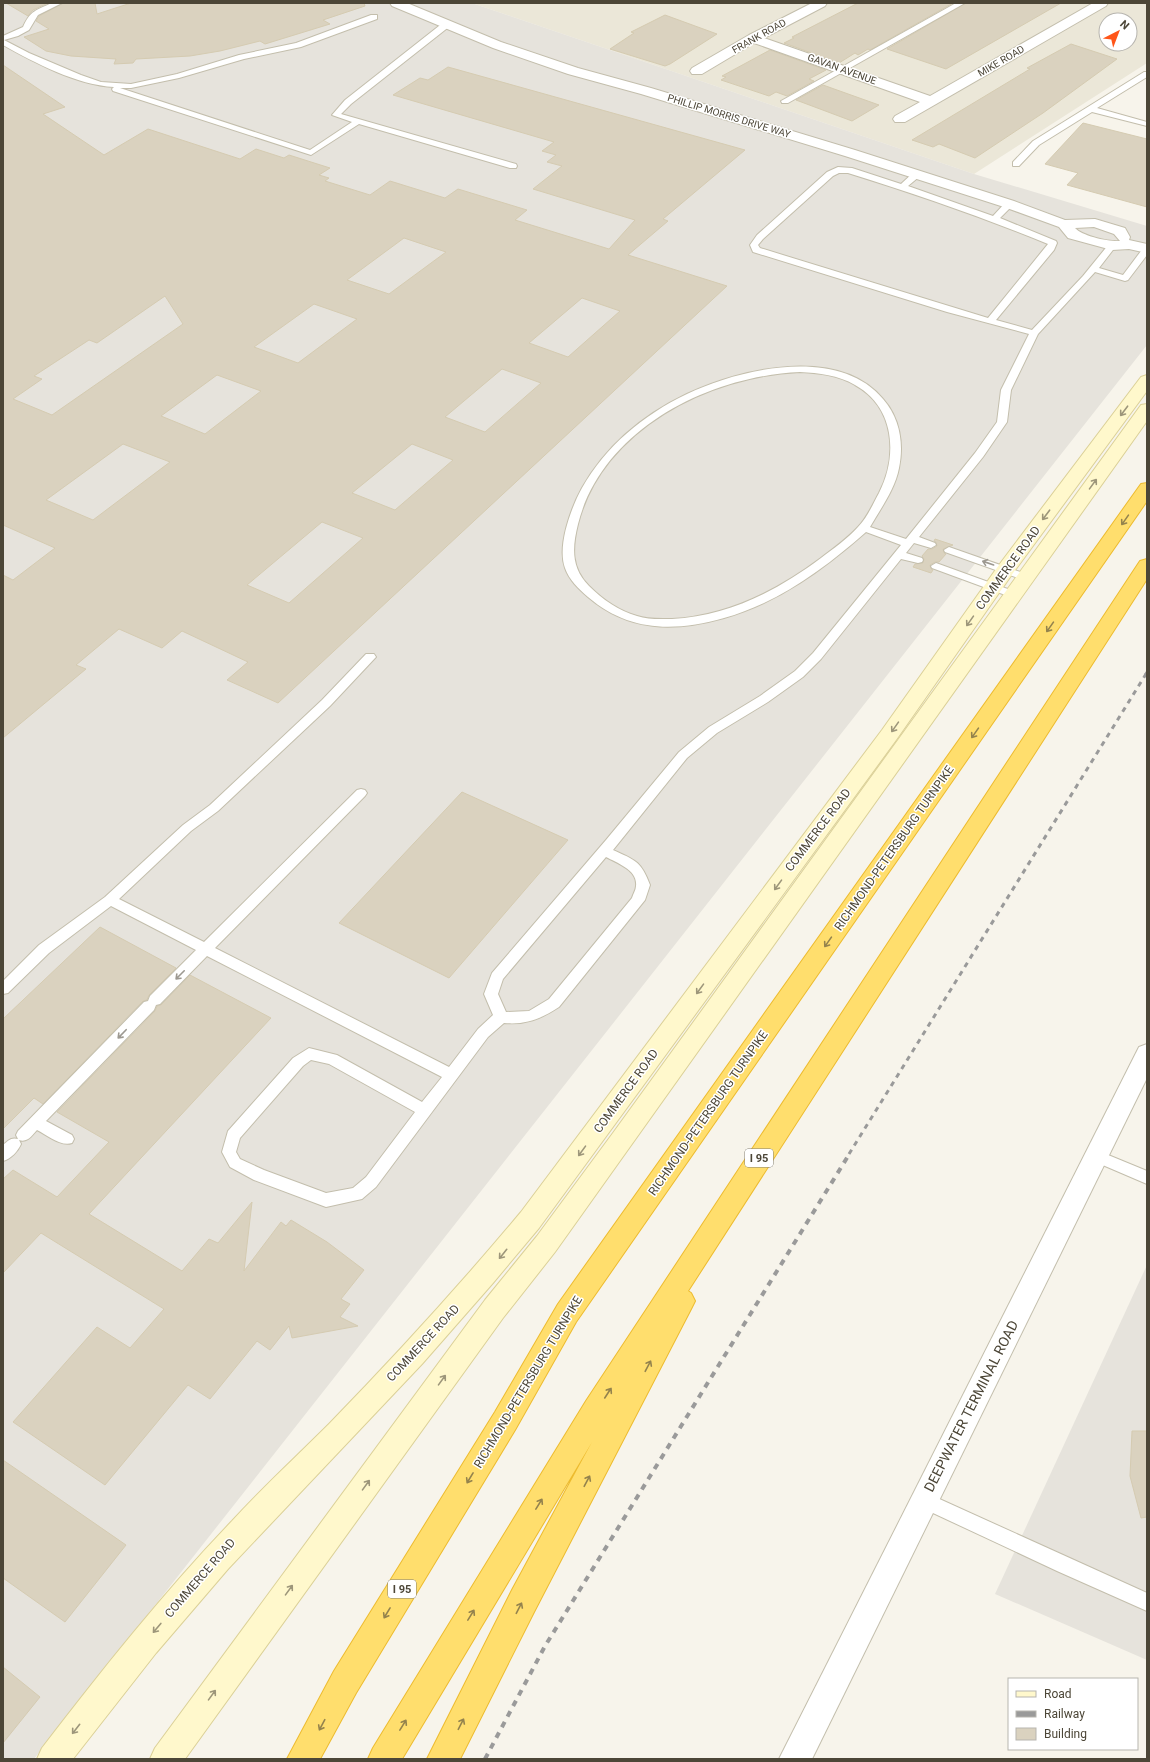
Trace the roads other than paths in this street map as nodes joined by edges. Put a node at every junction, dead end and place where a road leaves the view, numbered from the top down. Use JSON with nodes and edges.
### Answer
{"nodes":[{"id":1,"x":58,"y":3,"type":"edge"},
{"id":2,"x":396,"y":3,"type":"edge"},
{"id":3,"x":822,"y":3,"type":"edge"},
{"id":4,"x":961,"y":3,"type":"edge"},
{"id":5,"x":1102,"y":3,"type":"edge"},
{"id":6,"x":374,"y":17,"type":"dead end"},
{"id":7,"x":447,"y":24,"type":"junction"},
{"id":8,"x":3,"y":38,"type":"edge"},
{"id":9,"x":753,"y":38,"type":"junction"},
{"id":10,"x":3,"y":42,"type":"edge"},
{"id":11,"x":840,"y":69,"type":"junction"},
{"id":12,"x":697,"y":71,"type":"dead end"},
{"id":13,"x":1147,"y":74,"type":"edge"},
{"id":14,"x":100,"y":84,"type":"junction"},
{"id":15,"x":785,"y":101,"type":"dead end"},
{"id":16,"x":930,"y":101,"type":"junction"},
{"id":17,"x":1090,"y":109,"type":"junction"},
{"id":18,"x":900,"y":119,"type":"dead end"},
{"id":19,"x":358,"y":122,"type":"junction"},
{"id":20,"x":1147,"y":124,"type":"edge"},
{"id":21,"x":1016,"y":164,"type":"dead end"},
{"id":22,"x":513,"y":166,"type":"dead end"},
{"id":23,"x":917,"y":174,"type":"junction"},
{"id":24,"x":902,"y":187,"type":"junction"},
{"id":25,"x":1009,"y":204,"type":"junction"},
{"id":26,"x":994,"y":219,"type":"junction"},
{"id":27,"x":1064,"y":224,"type":"junction"},
{"id":28,"x":1122,"y":243,"type":"junction"},
{"id":29,"x":1147,"y":249,"type":"edge"},
{"id":30,"x":1093,"y":269,"type":"junction"},
{"id":31,"x":990,"y":321,"type":"junction"},
{"id":32,"x":1034,"y":333,"type":"junction"},
{"id":33,"x":1147,"y":380,"type":"edge"},
{"id":34,"x":1147,"y":409,"type":"edge"},
{"id":35,"x":1147,"y":488,"type":"edge"},
{"id":36,"x":864,"y":528,"type":"junction"},
{"id":37,"x":910,"y":540,"type":"junction"},
{"id":38,"x":931,"y":545,"type":"dead end"},
{"id":39,"x":949,"y":550,"type":"dead end"},
{"id":40,"x":898,"y":554,"type":"junction"},
{"id":41,"x":918,"y":560,"type":"dead end"},
{"id":42,"x":1147,"y":565,"type":"edge"},
{"id":43,"x":936,"y":566,"type":"dead end"},
{"id":44,"x":1009,"y":582,"type":"junction"},
{"id":45,"x":370,"y":657,"type":"dead end"},
{"id":46,"x":361,"y":793,"type":"dead end"},
{"id":47,"x":604,"y":851,"type":"junction"},
{"id":48,"x":110,"y":900,"type":"junction"},
{"id":49,"x":206,"y":949,"type":"junction"},
{"id":50,"x":3,"y":988,"type":"edge"},
{"id":51,"x":501,"y":1017,"type":"junction"},
{"id":52,"x":1147,"y":1054,"type":"edge"},
{"id":53,"x":452,"y":1075,"type":"junction"},
{"id":54,"x":425,"y":1110,"type":"junction"},
{"id":55,"x":36,"y":1122,"type":"junction"},
{"id":56,"x":67,"y":1139,"type":"dead end"},
{"id":57,"x":3,"y":1155,"type":"edge"},
{"id":58,"x":1096,"y":1156,"type":"junction"},
{"id":59,"x":754,"y":1167,"type":"junction"},
{"id":60,"x":1147,"y":1178,"type":"edge"},
{"id":61,"x":924,"y":1500,"type":"junction"},
{"id":62,"x":1147,"y":1602,"type":"edge"},
{"id":63,"x":53,"y":1759,"type":"edge"},
{"id":64,"x":166,"y":1759,"type":"edge"},
{"id":65,"x":303,"y":1759,"type":"edge"},
{"id":66,"x":384,"y":1759,"type":"edge"},
{"id":67,"x":443,"y":1759,"type":"edge"},
{"id":68,"x":795,"y":1759,"type":"edge"}],
"edges":[{"from":1,"to":8,"type":"lane"},
{"from":2,"to":7,"type":"street","name":"PHILLIP MORRIS DRIVE WAY"},
{"from":3,"to":9,"type":"street","name":"FRANK ROAD"},
{"from":4,"to":11,"type":"lane"},
{"from":5,"to":16,"type":"street","name":"MIKE ROAD"},
{"from":6,"to":14,"type":"lane"},
{"from":7,"to":19,"type":"lane"},
{"from":7,"to":23,"type":"street","name":"PHILLIP MORRIS DRIVE WAY"},
{"from":9,"to":11,"type":"street","name":"GAVAN AVENUE"},
{"from":9,"to":12,"type":"street","name":"FRANK ROAD"},
{"from":10,"to":14,"type":"lane"},
{"from":11,"to":15,"type":"lane"},
{"from":11,"to":16,"type":"street","name":"GAVAN AVENUE"},
{"from":13,"to":17,"type":"lane"},
{"from":14,"to":19,"type":"lane"},
{"from":16,"to":18,"type":"street","name":"MIKE ROAD"},
{"from":17,"to":20,"type":"lane"},
{"from":17,"to":21,"type":"lane"},
{"from":19,"to":22,"type":"lane"},
{"from":23,"to":24,"type":"lane"},
{"from":23,"to":25,"type":"street","name":"PHILLIP MORRIS DRIVE WAY"},
{"from":24,"to":26,"type":"lane"},
{"from":24,"to":31,"type":"lane"},
{"from":25,"to":26,"type":"lane"},
{"from":25,"to":27,"type":"street","name":"PHILLIP MORRIS DRIVE WAY"},
{"from":26,"to":31,"type":"lane"},
{"from":27,"to":28,"type":"street","name":"PHILLIP MORRIS DRIVE WAY"},
{"from":27,"to":28,"type":"street","name":"PHILLIP MORRIS DRIVE WAY"},
{"from":28,"to":29,"type":"street","name":"PHILLIP MORRIS DRIVE WAY"},
{"from":28,"to":30,"type":"lane"},
{"from":29,"to":30,"type":"lane"},
{"from":30,"to":32,"type":"lane"},
{"from":31,"to":32,"type":"lane"},
{"from":32,"to":37,"type":"lane"},
{"from":33,"to":44,"type":"main road","name":"COMMERCE ROAD","one_way":true},
{"from":44,"to":34,"type":"main road","name":"COMMERCE ROAD","one_way":true},
{"from":35,"to":65,"type":"highway","name":"RICHMOND-PETERSBURG TURNPIKE","number":"I 95","one_way":true},
{"from":36,"to":36,"type":"lane"},
{"from":36,"to":37,"type":"lane"},
{"from":37,"to":38,"type":"lane"},
{"from":37,"to":40,"type":"lane"},
{"from":44,"to":39,"type":"lane","one_way":true},
{"from":40,"to":41,"type":"lane"},
{"from":40,"to":47,"type":"lane"},
{"from":42,"to":59,"type":"highway","number":"I 95"},
{"from":43,"to":44,"type":"lane"},
{"from":44,"to":63,"type":"main road","name":"COMMERCE ROAD","one_way":true},
{"from":64,"to":44,"type":"main road","name":"COMMERCE ROAD","one_way":true},
{"from":45,"to":48,"type":"lane"},
{"from":46,"to":49,"type":"lane"},
{"from":47,"to":51,"type":"lane"},
{"from":47,"to":51,"type":"lane"},
{"from":48,"to":49,"type":"lane"},
{"from":48,"to":50,"type":"lane"},
{"from":49,"to":53,"type":"lane"},
{"from":49,"to":55,"type":"lane","one_way":true},
{"from":51,"to":53,"type":"lane"},
{"from":52,"to":58,"type":"street","name":"DEEPWATER TERMINAL ROAD"},
{"from":53,"to":54,"type":"lane"},
{"from":54,"to":54,"type":"lane"},
{"from":55,"to":56,"type":"lane"},
{"from":55,"to":57,"type":"lane"},
{"from":58,"to":60,"type":"lane"},
{"from":58,"to":61,"type":"street","name":"DEEPWATER TERMINAL ROAD"},
{"from":66,"to":59,"type":"highway","number":"I 95","one_way":true},
{"from":67,"to":59,"type":"highway","one_way":true},
{"from":61,"to":62,"type":"lane"},
{"from":61,"to":68,"type":"street","name":"DEEPWATER TERMINAL ROAD"}]}
